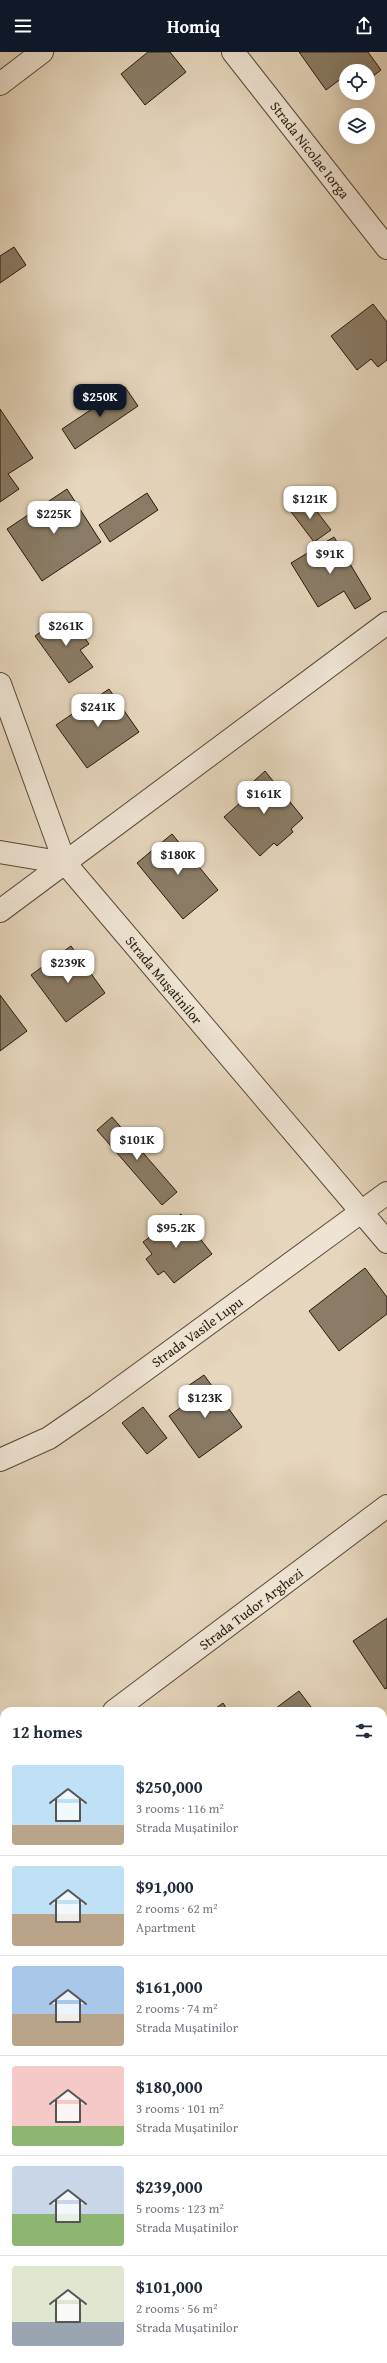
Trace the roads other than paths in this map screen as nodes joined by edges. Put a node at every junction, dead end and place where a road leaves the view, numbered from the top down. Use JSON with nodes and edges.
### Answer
{"nodes":[{"id":1,"x":42,"y":52,"type":"edge"},
{"id":2,"x":233,"y":52,"type":"edge"},
{"id":3,"x":0,"y":84,"type":"edge"},
{"id":4,"x":387,"y":248,"type":"edge"},
{"id":5,"x":387,"y":623,"type":"edge"},
{"id":6,"x":0,"y":684,"type":"edge"},
{"id":7,"x":0,"y":852,"type":"edge"},
{"id":8,"x":65,"y":863,"type":"junction"},
{"id":9,"x":0,"y":911,"type":"edge"},
{"id":10,"x":387,"y":1193,"type":"edge"},
{"id":11,"x":361,"y":1212,"type":"junction"},
{"id":12,"x":387,"y":1242,"type":"edge"},
{"id":13,"x":0,"y":1460,"type":"edge"},
{"id":14,"x":387,"y":1506,"type":"edge"},
{"id":15,"x":119,"y":1707,"type":"edge"}],
"edges":[{"from":1,"to":3,"type":"street"},
{"from":2,"to":4,"type":"street","name":"Strada Nicolae Iorga"},
{"from":5,"to":8,"type":"street"},
{"from":6,"to":8,"type":"street","name":"Strada Muşatinilor"},
{"from":7,"to":8,"type":"street"},
{"from":8,"to":9,"type":"street"},
{"from":8,"to":11,"type":"street","name":"Strada Muşatinilor"},
{"from":10,"to":11,"type":"street","name":"Strada Vasile Lupu"},
{"from":11,"to":12,"type":"street","name":"Strada Muşatinilor"},
{"from":11,"to":13,"type":"street","name":"Strada Vasile Lupu"},
{"from":14,"to":15,"type":"street","name":"Strada Tudor Arghezi"}]}
